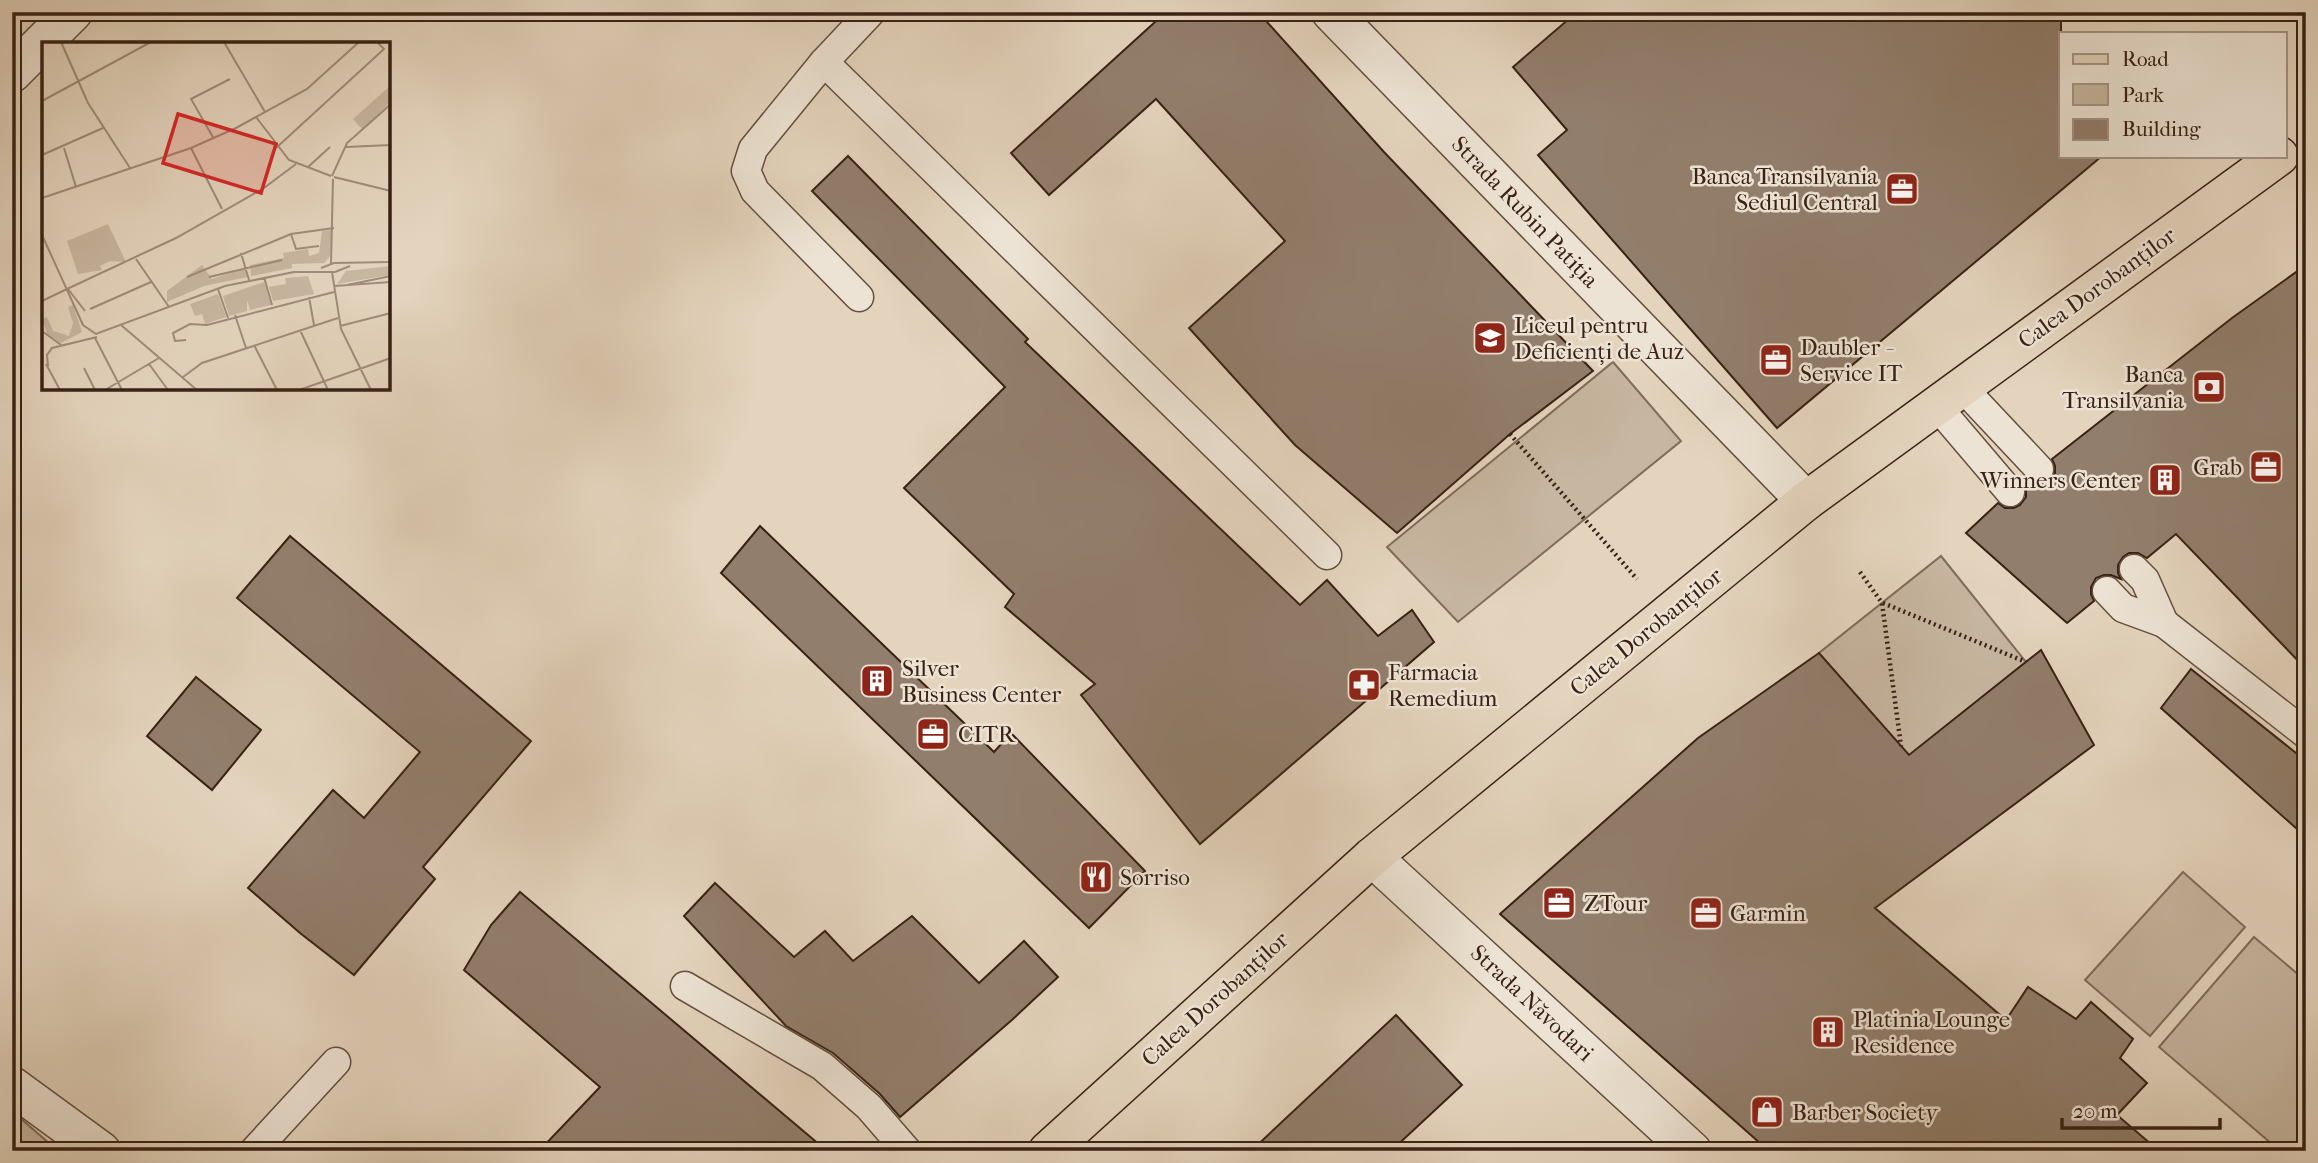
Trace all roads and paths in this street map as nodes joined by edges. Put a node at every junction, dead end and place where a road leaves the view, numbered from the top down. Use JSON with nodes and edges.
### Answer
{"nodes":[{"id":1,"x":72,"y":12,"type":"edge"},
{"id":2,"x":871,"y":12,"type":"edge"},
{"id":3,"x":1331,"y":12,"type":"edge"},
{"id":4,"x":824,"y":62,"type":"junction"},
{"id":5,"x":12,"y":72,"type":"edge"},
{"id":6,"x":2306,"y":136,"type":"edge"},
{"id":7,"x":2286,"y":151,"type":"edge"},
{"id":8,"x":2276,"y":158,"type":"edge"},
{"id":9,"x":859,"y":297,"type":"dead end"},
{"id":10,"x":1948,"y":396,"type":"junction"},
{"id":11,"x":1510,"y":434,"type":"dead end"},
{"id":12,"x":2039,"y":469,"type":"dead end"},
{"id":13,"x":2010,"y":492,"type":"dead end"},
{"id":14,"x":1806,"y":501,"type":"junction"},
{"id":15,"x":1327,"y":555,"type":"dead end"},
{"id":16,"x":2134,"y":569,"type":"dead end"},
{"id":17,"x":1860,"y":572,"type":"dead end"},
{"id":18,"x":1640,"y":582,"type":"dead end"},
{"id":19,"x":2107,"y":591,"type":"dead end"},
{"id":20,"x":1882,"y":603,"type":"junction"},
{"id":21,"x":2164,"y":623,"type":"junction"},
{"id":22,"x":2026,"y":662,"type":"dead end"},
{"id":23,"x":2303,"y":728,"type":"edge"},
{"id":24,"x":1901,"y":746,"type":"dead end"},
{"id":25,"x":1372,"y":857,"type":"junction"},
{"id":26,"x":685,"y":986,"type":"dead end"},
{"id":27,"x":336,"y":1062,"type":"dead end"},
{"id":28,"x":12,"y":1086,"type":"edge"},
{"id":29,"x":101,"y":1151,"type":"edge"},
{"id":30,"x":254,"y":1151,"type":"edge"},
{"id":31,"x":907,"y":1151,"type":"edge"},
{"id":32,"x":1048,"y":1151,"type":"edge"},
{"id":33,"x":1692,"y":1151,"type":"edge"}],
"edges":[{"from":1,"to":5,"type":"street"},
{"from":2,"to":4,"type":"lane"},
{"from":3,"to":14,"type":"street","name":"Strada Rubin Patiția"},
{"from":4,"to":9,"type":"lane"},
{"from":4,"to":15,"type":"lane"},
{"from":6,"to":7,"type":"main road"},
{"from":8,"to":10,"type":"main road","name":"Calea Dorobanților"},
{"from":10,"to":12,"type":"lane"},
{"from":10,"to":13,"type":"lane"},
{"from":10,"to":14,"type":"main road","name":"Calea Dorobanților"},
{"from":11,"to":18,"type":"path"},
{"from":14,"to":25,"type":"main road","name":"Calea Dorobanților"},
{"from":16,"to":21,"type":"lane"},
{"from":17,"to":20,"type":"path"},
{"from":19,"to":21,"type":"lane"},
{"from":20,"to":22,"type":"path"},
{"from":20,"to":24,"type":"path"},
{"from":21,"to":23,"type":"lane"},
{"from":25,"to":32,"type":"main road","name":"Calea Dorobanților"},
{"from":25,"to":33,"type":"street","name":"Strada Năvodari"},
{"from":26,"to":31,"type":"lane"},
{"from":27,"to":30,"type":"lane"},
{"from":28,"to":29,"type":"street"}]}
